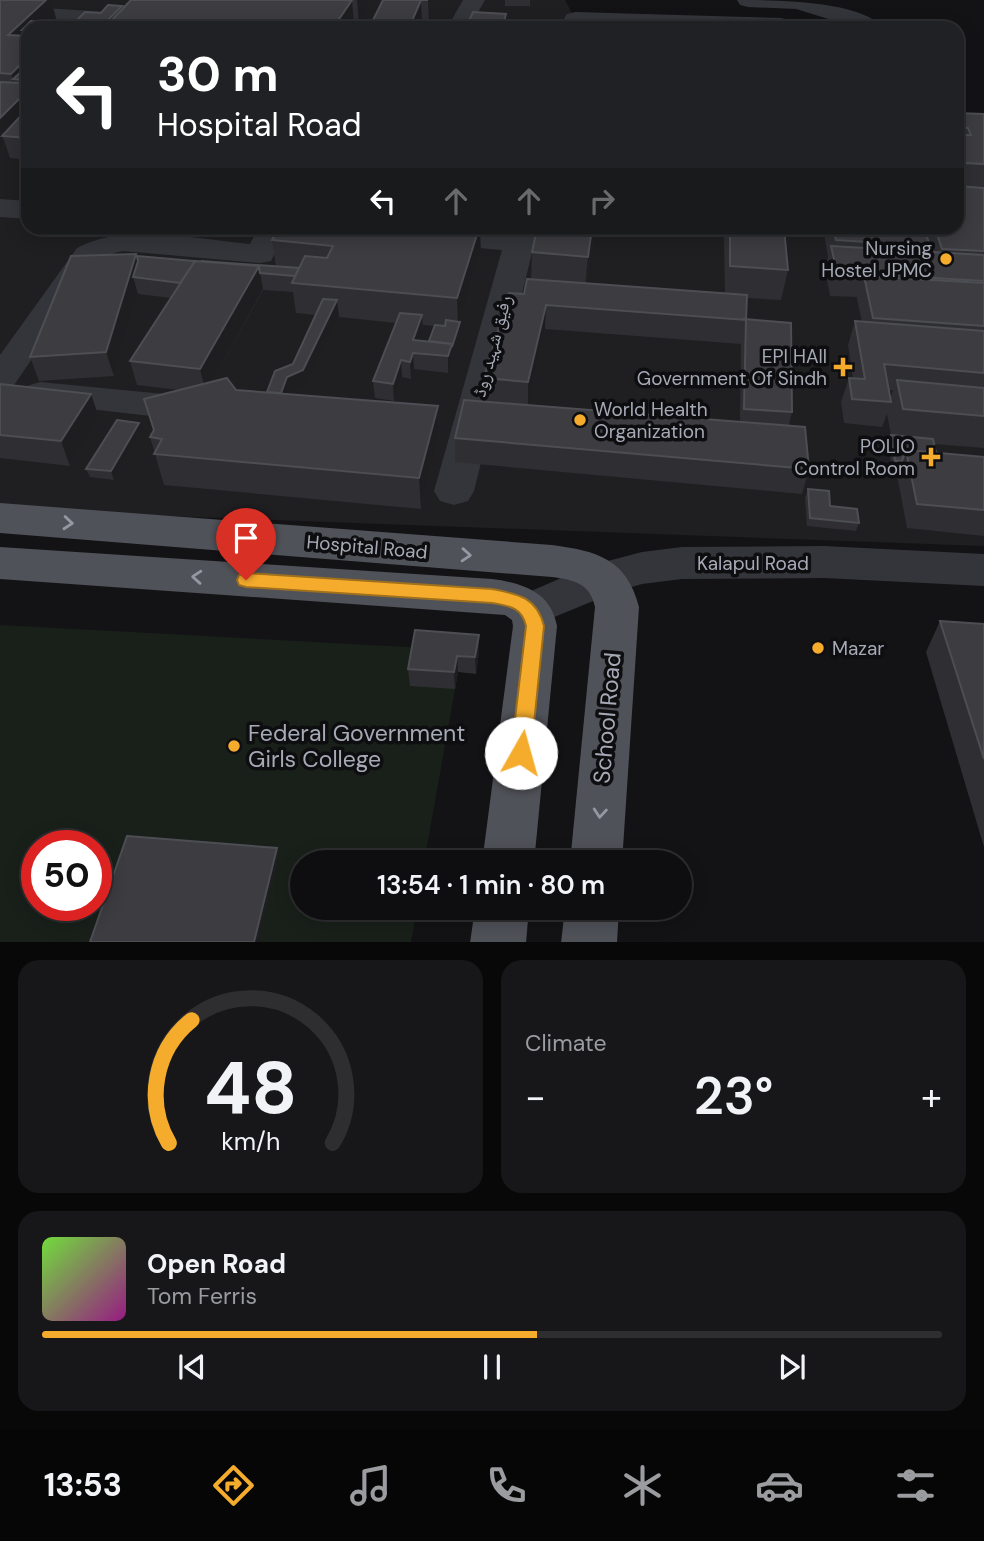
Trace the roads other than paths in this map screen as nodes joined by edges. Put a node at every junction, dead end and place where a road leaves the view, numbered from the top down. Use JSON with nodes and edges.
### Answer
{"nodes":[{"id":1,"x":148,"y":0,"type":"edge"},
{"id":2,"x":474,"y":0,"type":"edge"},
{"id":3,"x":748,"y":0,"type":"edge"},
{"id":4,"x":0,"y":12,"type":"edge"},
{"id":5,"x":571,"y":16,"type":"edge"},
{"id":6,"x":462,"y":21,"type":"edge"},
{"id":7,"x":688,"y":21,"type":"edge"},
{"id":8,"x":863,"y":21,"type":"edge"},
{"id":9,"x":0,"y":208,"type":"edge"},
{"id":10,"x":21,"y":209,"type":"edge"},
{"id":11,"x":270,"y":235,"type":"edge"},
{"id":12,"x":521,"y":235,"type":"edge"},
{"id":13,"x":0,"y":380,"type":"edge"},
{"id":14,"x":0,"y":390,"type":"edge"},
{"id":15,"x":195,"y":409,"type":"edge"},
{"id":16,"x":454,"y":491,"type":"dead end"},
{"id":17,"x":0,"y":518,"type":"edge"},
{"id":18,"x":0,"y":563,"type":"edge"},
{"id":19,"x":984,"y":570,"type":"edge"},
{"id":20,"x":604,"y":578,"type":"junction"},
{"id":21,"x":530,"y":610,"type":"junction"},
{"id":22,"x":510,"y":850,"type":"edge"},
{"id":23,"x":597,"y":850,"type":"edge"},
{"id":24,"x":501,"y":920,"type":"edge"},
{"id":25,"x":591,"y":920,"type":"edge"},
{"id":26,"x":498,"y":942,"type":"edge"},
{"id":27,"x":589,"y":942,"type":"edge"}],
"edges":[{"from":1,"to":4,"type":"street"},
{"from":2,"to":6,"type":"street"},
{"from":3,"to":8,"type":"street"},
{"from":5,"to":7,"type":"street"},
{"from":9,"to":10,"type":"street"},
{"from":11,"to":13,"type":"street"},
{"from":12,"to":16,"type":"street","name":"رفیق شہید روڈ"},
{"from":14,"to":15,"type":"street"},
{"from":17,"to":20,"type":"main road","name":"Hospital Road","one_way":true},
{"from":21,"to":18,"type":"main road","name":"Hospital Road","one_way":true},
{"from":19,"to":20,"type":"street","name":"Kalapul Road"},
{"from":20,"to":21,"type":"street","name":"Kalapul Road"},
{"from":20,"to":23,"type":"main road","name":"School Road","one_way":true},
{"from":21,"to":22,"type":"main road"},
{"from":24,"to":26,"type":"main road"},
{"from":25,"to":27,"type":"main road"}]}
